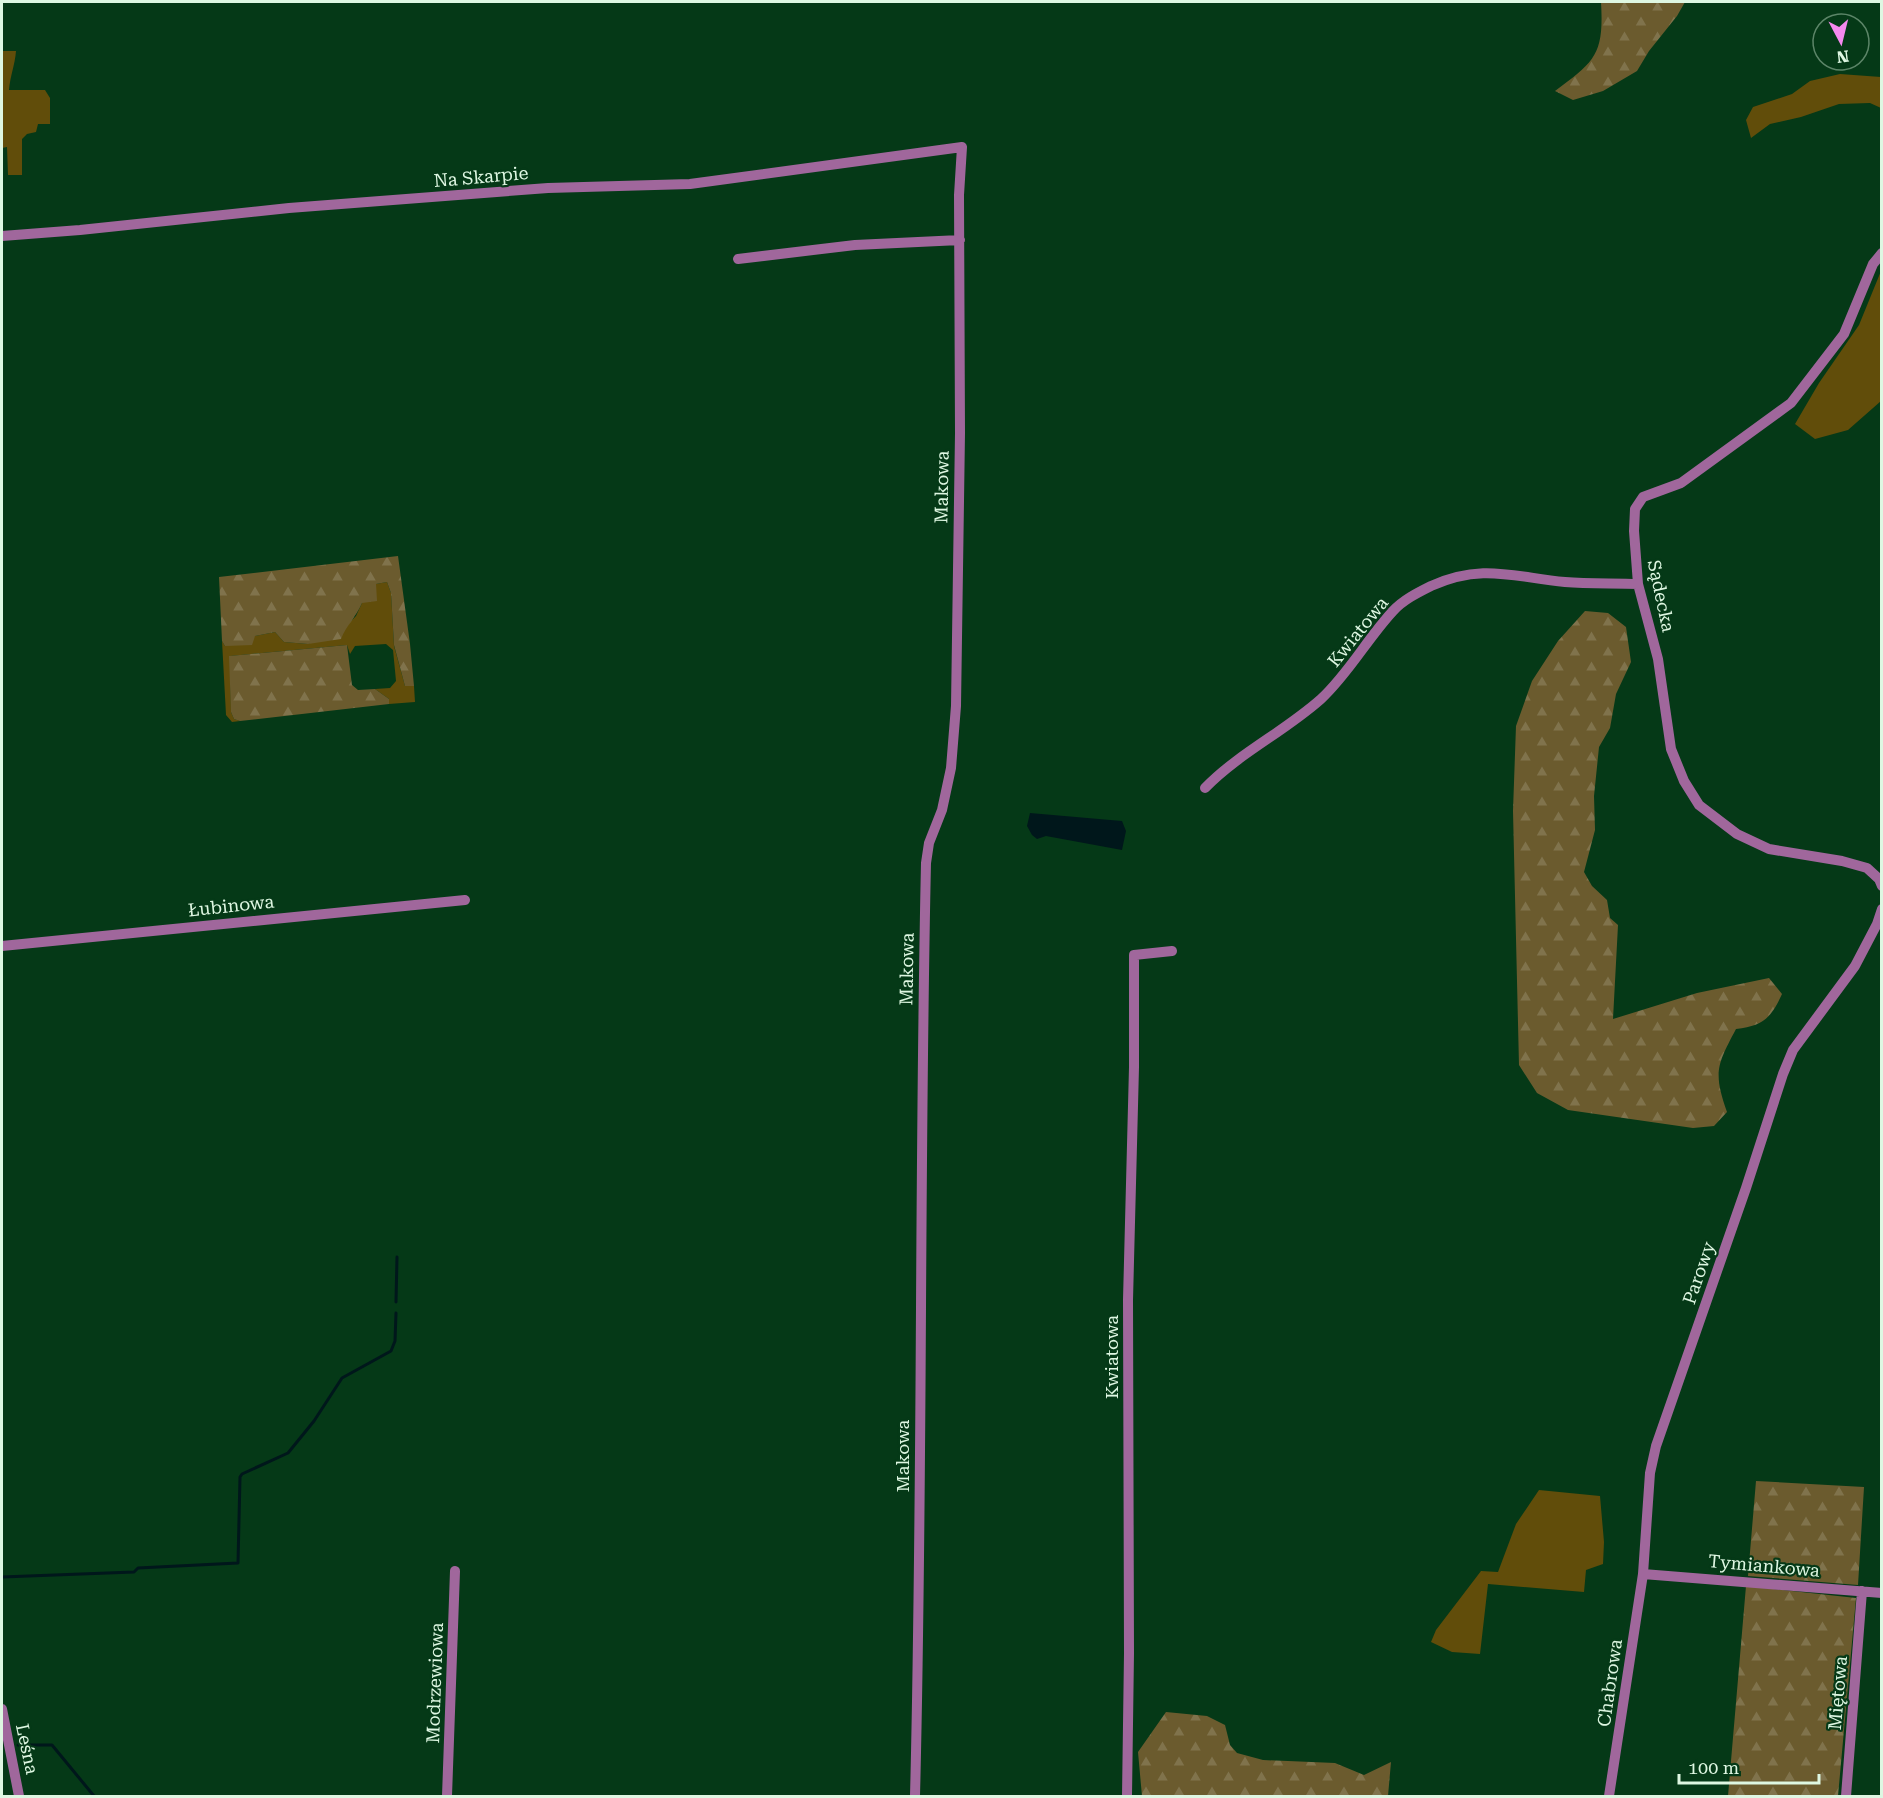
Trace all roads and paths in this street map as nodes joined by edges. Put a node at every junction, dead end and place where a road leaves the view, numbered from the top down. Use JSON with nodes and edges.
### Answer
{"nodes":[{"id":1,"x":962,"y":147,"type":"joint"},
{"id":2,"x":2,"y":236,"type":"edge"},
{"id":3,"x":960,"y":240,"type":"junction"},
{"id":4,"x":1881,"y":254,"type":"edge"},
{"id":5,"x":738,"y":259,"type":"dead end"},
{"id":6,"x":1638,"y":584,"type":"junction"},
{"id":7,"x":1205,"y":788,"type":"dead end"},
{"id":8,"x":1881,"y":886,"type":"edge"},
{"id":9,"x":465,"y":900,"type":"dead end"},
{"id":10,"x":1881,"y":909,"type":"edge"},
{"id":11,"x":2,"y":946,"type":"edge"},
{"id":12,"x":1172,"y":951,"type":"dead end"},
{"id":13,"x":455,"y":1570,"type":"dead end"},
{"id":14,"x":1643,"y":1574,"type":"junction"},
{"id":15,"x":1862,"y":1591,"type":"junction"},
{"id":16,"x":1881,"y":1593,"type":"edge"},
{"id":17,"x":2,"y":1715,"type":"edge"},
{"id":18,"x":19,"y":1797,"type":"edge"},
{"id":19,"x":447,"y":1797,"type":"edge"},
{"id":20,"x":915,"y":1797,"type":"edge"},
{"id":21,"x":1127,"y":1797,"type":"edge"},
{"id":22,"x":1609,"y":1797,"type":"edge"},
{"id":23,"x":1846,"y":1797,"type":"edge"}],
"edges":[{"from":1,"to":2,"type":"street","name":"Na Skarpie"},
{"from":1,"to":3,"type":"street","name":"Makowa"},
{"from":3,"to":5,"type":"street"},
{"from":3,"to":20,"type":"street","name":"Makowa"},
{"from":4,"to":6,"type":"street","name":"Sądecka"},
{"from":6,"to":7,"type":"street","name":"Kwiatowa"},
{"from":6,"to":8,"type":"street","name":"Sądecka"},
{"from":9,"to":11,"type":"street","name":"Łubinowa"},
{"from":10,"to":14,"type":"street","name":"Parowy"},
{"from":12,"to":21,"type":"street","name":"Kwiatowa"},
{"from":13,"to":19,"type":"street","name":"Modrzewiowa"},
{"from":14,"to":15,"type":"street","name":"Tymiankowa"},
{"from":14,"to":22,"type":"street","name":"Chabrowa"},
{"from":15,"to":16,"type":"street","name":"Tymiankowa"},
{"from":15,"to":23,"type":"street","name":"Miętowa"},
{"from":17,"to":18,"type":"street","name":"Leśna"}]}
